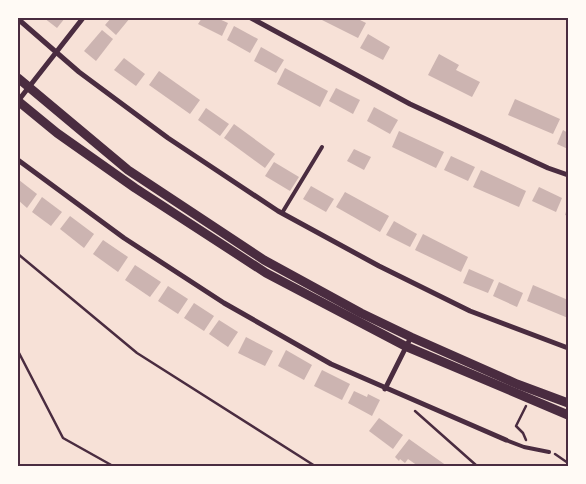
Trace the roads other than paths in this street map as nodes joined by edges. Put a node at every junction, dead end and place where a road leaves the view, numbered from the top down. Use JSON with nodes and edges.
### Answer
{"nodes":[{"id":1,"x":83,"y":18,"type":"edge"},
{"id":2,"x":251,"y":18,"type":"edge"},
{"id":3,"x":18,"y":19,"type":"edge"},
{"id":4,"x":56,"y":54,"type":"junction"},
{"id":5,"x":18,"y":78,"type":"edge"},
{"id":6,"x":30,"y":88,"type":"junction"},
{"id":7,"x":18,"y":102,"type":"edge"},
{"id":8,"x":322,"y":146,"type":"dead end"},
{"id":9,"x":18,"y":160,"type":"edge"},
{"id":10,"x":568,"y":175,"type":"edge"},
{"id":11,"x":282,"y":213,"type":"junction"},
{"id":12,"x":411,"y":337,"type":"junction"},
{"id":13,"x":405,"y":346,"type":"junction"},
{"id":14,"x":568,"y":348,"type":"edge"},
{"id":15,"x":385,"y":388,"type":"junction"},
{"id":16,"x":568,"y":403,"type":"edge"},
{"id":17,"x":568,"y":415,"type":"edge"},
{"id":18,"x":506,"y":440,"type":"joint"},
{"id":19,"x":549,"y":452,"type":"road end"}],
"edges":[{"from":1,"to":4,"type":"street"},
{"from":2,"to":10,"type":"street"},
{"from":3,"to":4,"type":"street"},
{"from":4,"to":6,"type":"street"},
{"from":4,"to":11,"type":"street"},
{"from":5,"to":6,"type":"street"},
{"from":6,"to":7,"type":"street"},
{"from":6,"to":12,"type":"street"},
{"from":7,"to":13,"type":"street"},
{"from":8,"to":11,"type":"lane"},
{"from":9,"to":15,"type":"street"},
{"from":11,"to":14,"type":"street"},
{"from":12,"to":13,"type":"street"},
{"from":12,"to":16,"type":"street"},
{"from":13,"to":15,"type":"street"},
{"from":13,"to":17,"type":"street"},
{"from":15,"to":18,"type":"street"},
{"from":18,"to":19,"type":"lane"}]}
